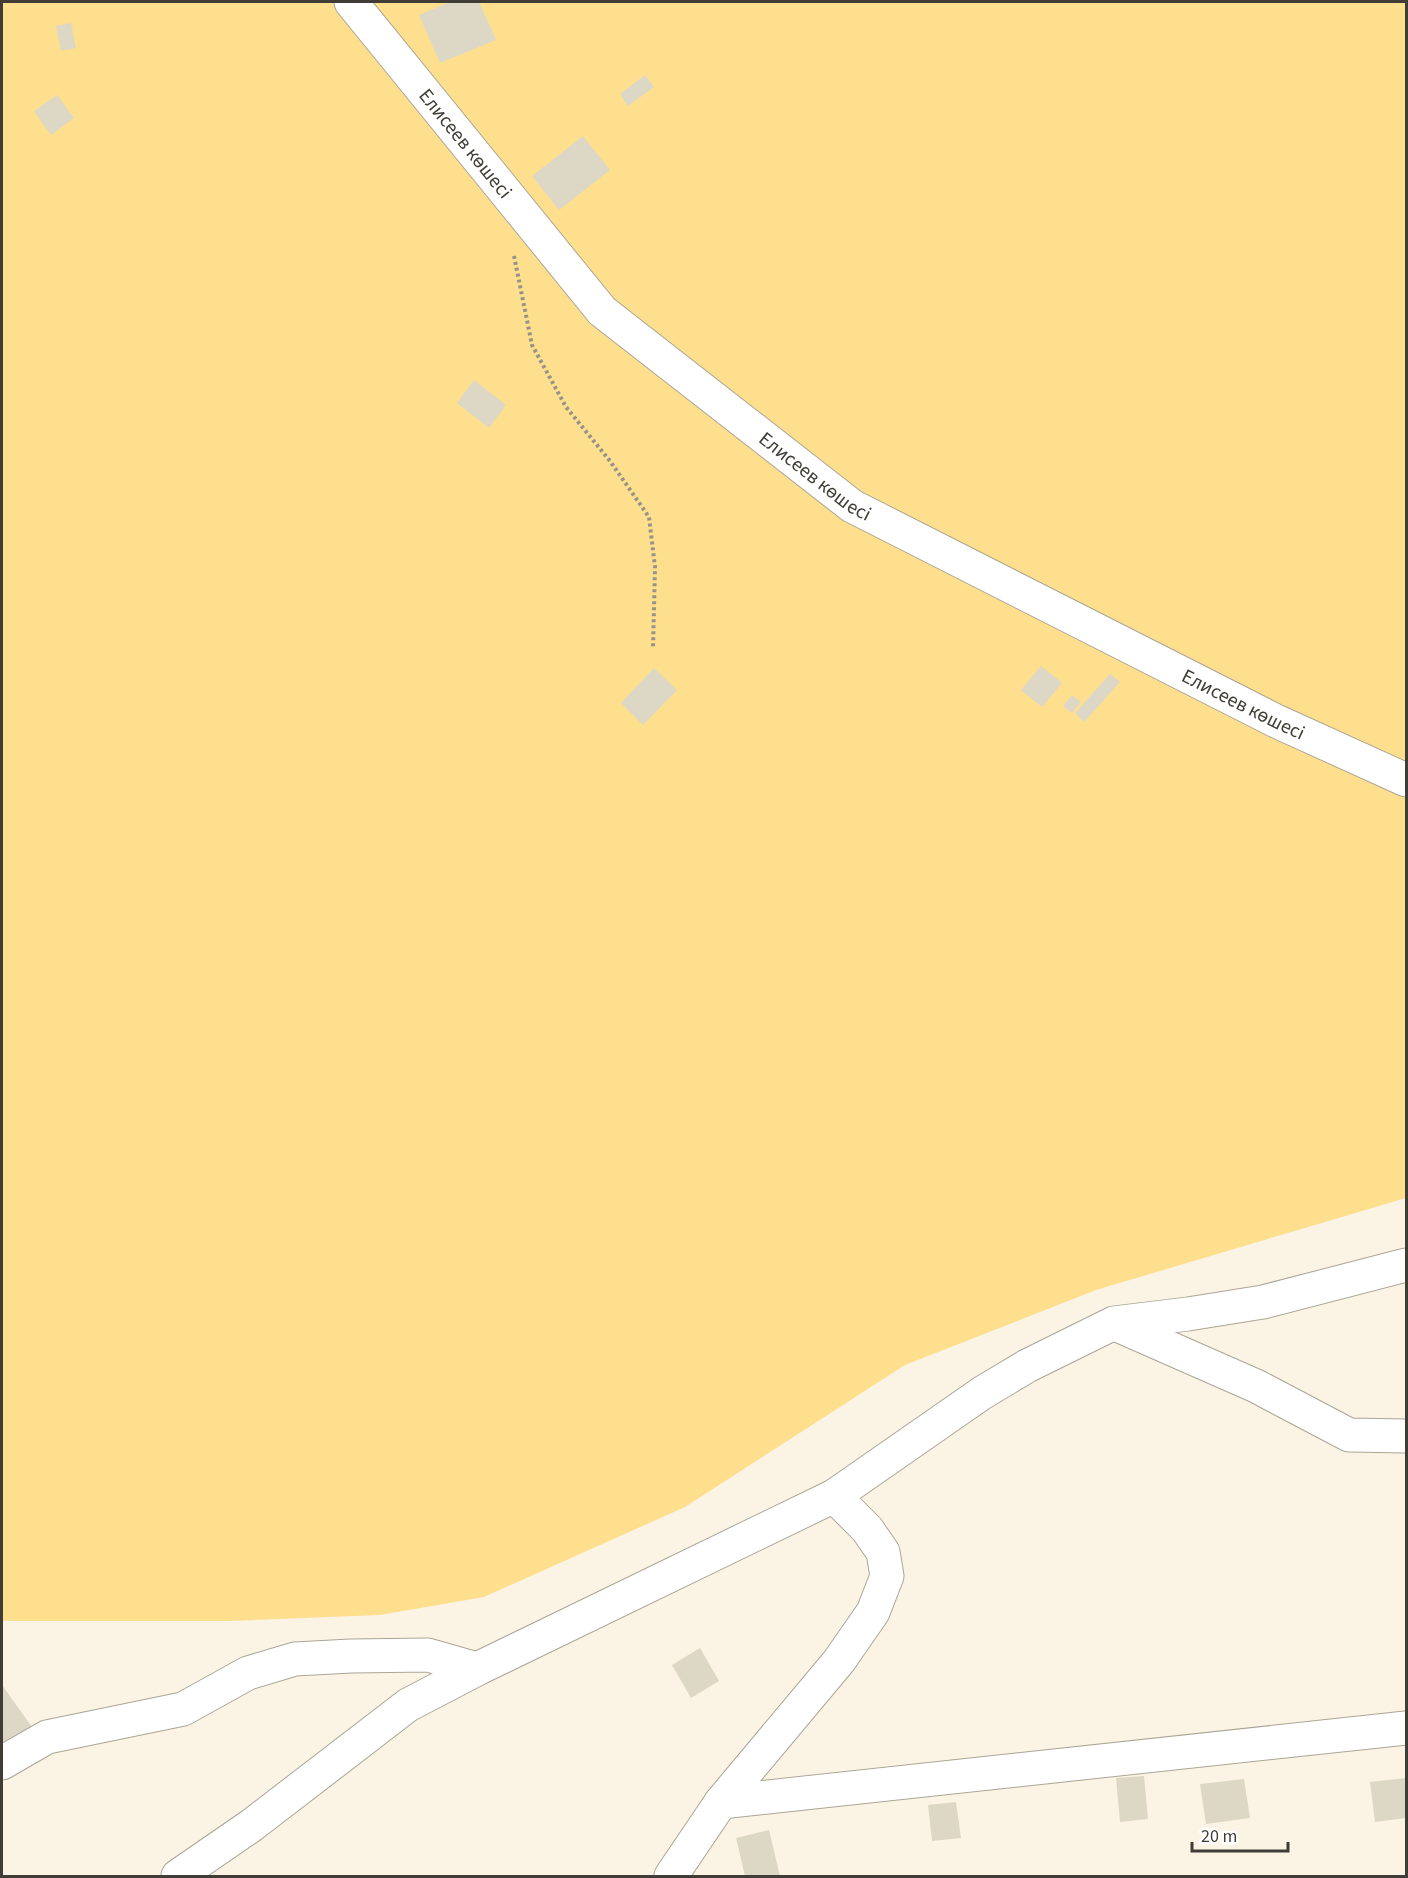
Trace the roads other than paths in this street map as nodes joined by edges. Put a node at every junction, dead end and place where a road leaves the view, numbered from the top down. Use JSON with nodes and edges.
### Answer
{"nodes":[{"id":1,"x":351,"y":2,"type":"edge"},
{"id":2,"x":1407,"y":780,"type":"edge"},
{"id":3,"x":1407,"y":1265,"type":"edge"},
{"id":4,"x":1114,"y":1323,"type":"junction"},
{"id":5,"x":1407,"y":1436,"type":"edge"},
{"id":6,"x":834,"y":1496,"type":"junction"},
{"id":7,"x":477,"y":1669,"type":"junction"},
{"id":8,"x":1407,"y":1728,"type":"edge"},
{"id":9,"x":2,"y":1763,"type":"edge"},
{"id":10,"x":721,"y":1802,"type":"junction"},
{"id":11,"x":178,"y":1876,"type":"edge"},
{"id":12,"x":671,"y":1876,"type":"edge"}],
"edges":[{"from":1,"to":2,"type":"street","name":"Елисеев көшесі"},
{"from":3,"to":4,"type":"street"},
{"from":4,"to":5,"type":"street"},
{"from":4,"to":6,"type":"street"},
{"from":6,"to":7,"type":"street"},
{"from":6,"to":10,"type":"street"},
{"from":7,"to":9,"type":"street"},
{"from":7,"to":11,"type":"street"},
{"from":8,"to":10,"type":"street"},
{"from":10,"to":12,"type":"street"}]}
